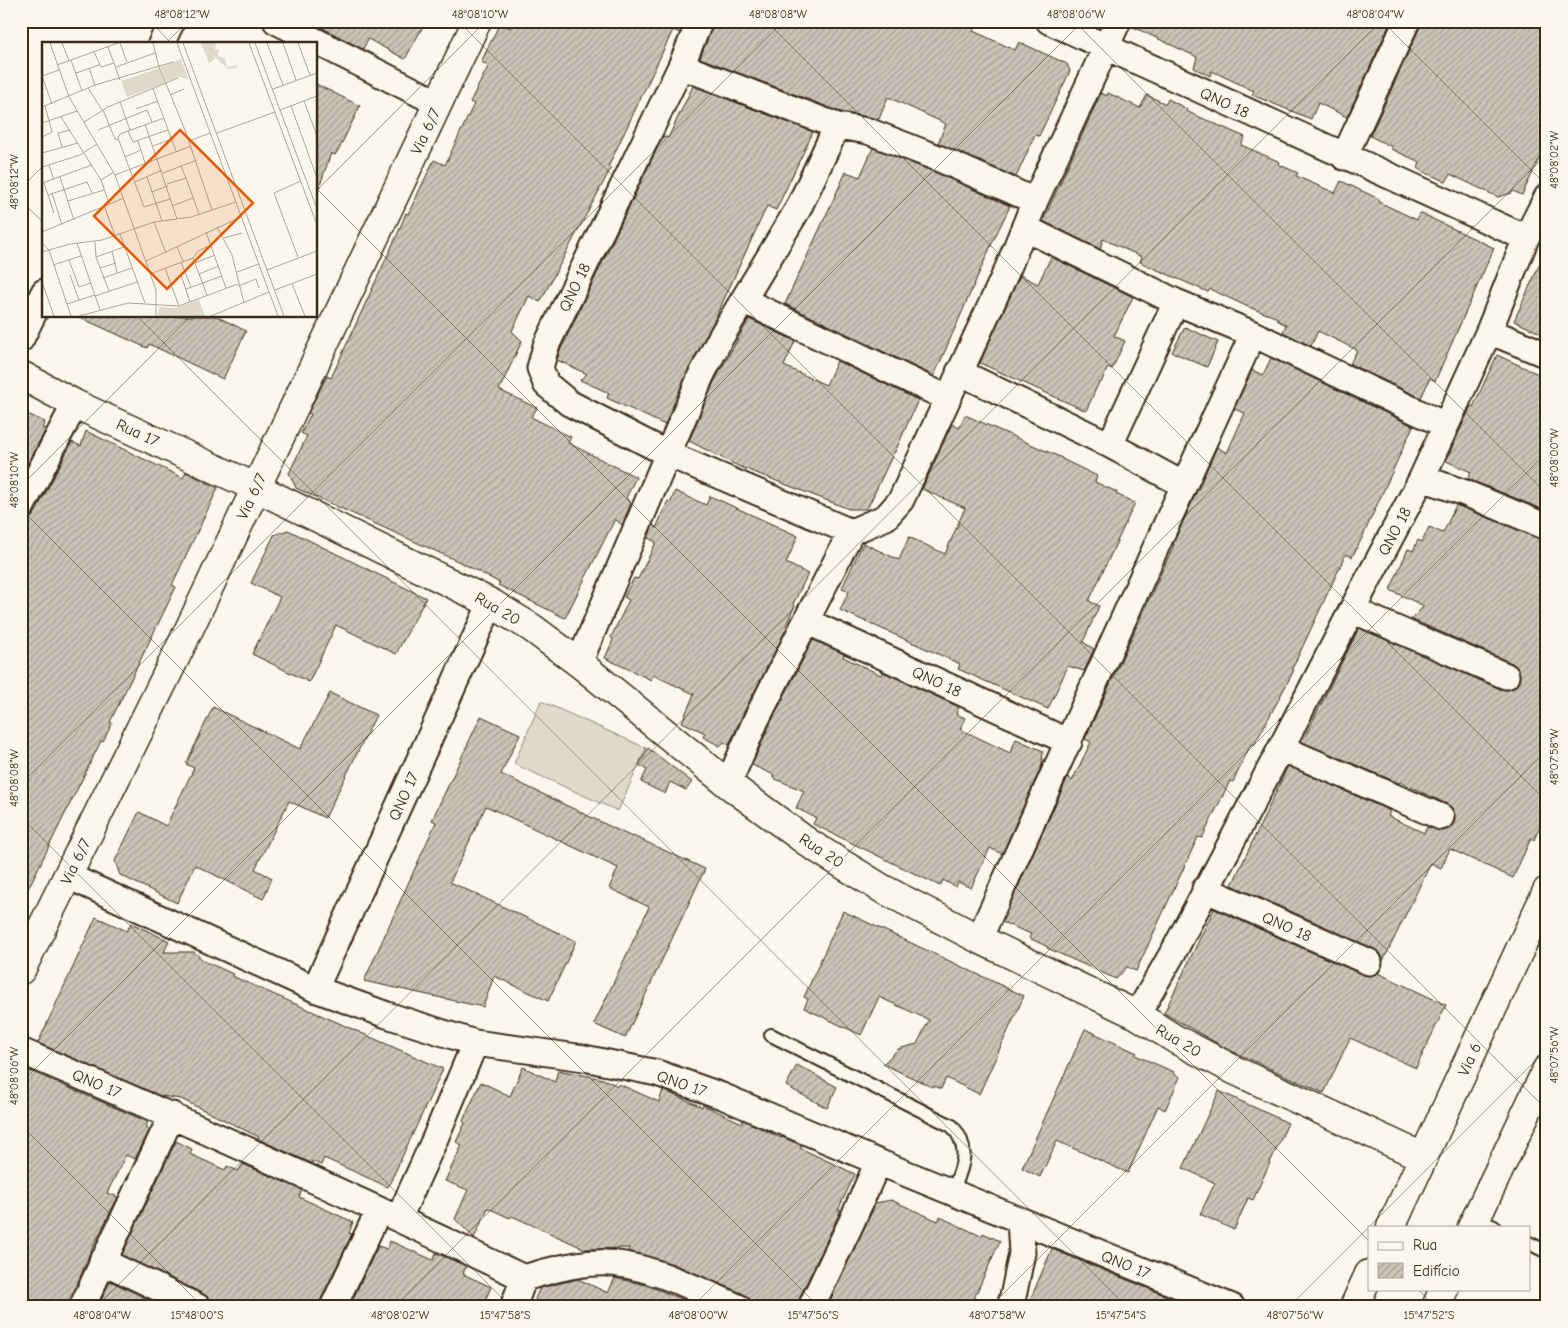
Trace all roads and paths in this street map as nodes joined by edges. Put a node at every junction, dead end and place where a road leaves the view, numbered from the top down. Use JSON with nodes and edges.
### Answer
{"nodes":[{"id":1,"x":172,"y":21,"type":"edge"},
{"id":2,"x":276,"y":21,"type":"edge"},
{"id":3,"x":477,"y":21,"type":"edge"},
{"id":4,"x":700,"y":21,"type":"edge"},
{"id":5,"x":1049,"y":21,"type":"edge"},
{"id":6,"x":1118,"y":21,"type":"edge"},
{"id":7,"x":1407,"y":21,"type":"edge"},
{"id":8,"x":162,"y":42,"type":"edge"},
{"id":9,"x":317,"y":42,"type":"edge"},
{"id":10,"x":318,"y":42,"type":"edge"},
{"id":11,"x":1106,"y":47,"type":"junction"},
{"id":12,"x":681,"y":66,"type":"junction"},
{"id":13,"x":438,"y":103,"type":"junction"},
{"id":14,"x":837,"y":126,"type":"junction"},
{"id":15,"x":1344,"y":157,"type":"junction"},
{"id":16,"x":1547,"y":197,"type":"edge"},
{"id":17,"x":1035,"y":201,"type":"junction"},
{"id":18,"x":1025,"y":228,"type":"junction"},
{"id":19,"x":1526,"y":238,"type":"junction"},
{"id":20,"x":42,"y":296,"type":"edge"},
{"id":21,"x":743,"y":300,"type":"junction"},
{"id":22,"x":1176,"y":302,"type":"junction"},
{"id":23,"x":1489,"y":331,"type":"junction"},
{"id":24,"x":1253,"y":334,"type":"junction"},
{"id":25,"x":21,"y":339,"type":"edge"},
{"id":26,"x":1547,"y":355,"type":"edge"},
{"id":27,"x":959,"y":372,"type":"junction"},
{"id":28,"x":21,"y":375,"type":"edge"},
{"id":29,"x":947,"y":398,"type":"junction"},
{"id":30,"x":75,"y":404,"type":"junction"},
{"id":31,"x":1445,"y":425,"type":"junction"},
{"id":32,"x":1110,"y":445,"type":"junction"},
{"id":33,"x":668,"y":454,"type":"junction"},
{"id":34,"x":1422,"y":478,"type":"junction"},
{"id":35,"x":1184,"y":485,"type":"junction"},
{"id":36,"x":255,"y":487,"type":"junction"},
{"id":37,"x":21,"y":508,"type":"edge"},
{"id":38,"x":1547,"y":527,"type":"edge"},
{"id":39,"x":851,"y":532,"type":"junction"},
{"id":40,"x":490,"y":603,"type":"junction"},
{"id":41,"x":1352,"y":610,"type":"junction"},
{"id":42,"x":806,"y":621,"type":"junction"},
{"id":43,"x":579,"y":663,"type":"junction"},
{"id":44,"x":1506,"y":676,"type":"dead end"},
{"id":45,"x":1069,"y":742,"type":"junction"},
{"id":46,"x":1281,"y":748,"type":"junction"},
{"id":47,"x":728,"y":784,"type":"junction"},
{"id":48,"x":1441,"y":817,"type":"dead end"},
{"id":49,"x":68,"y":876,"type":"junction"},
{"id":50,"x":1206,"y":889,"type":"junction"},
{"id":51,"x":1547,"y":891,"type":"edge"},
{"id":52,"x":979,"y":938,"type":"junction"},
{"id":53,"x":1369,"y":962,"type":"dead end"},
{"id":54,"x":21,"y":970,"type":"edge"},
{"id":55,"x":315,"y":988,"type":"junction"},
{"id":56,"x":1137,"y":1014,"type":"junction"},
{"id":57,"x":771,"y":1035,"type":"dead end"},
{"id":58,"x":475,"y":1043,"type":"junction"},
{"id":59,"x":21,"y":1051,"type":"edge"},
{"id":60,"x":1547,"y":1069,"type":"edge"},
{"id":61,"x":172,"y":1115,"type":"junction"},
{"id":62,"x":1423,"y":1157,"type":"junction"},
{"id":63,"x":878,"y":1162,"type":"junction"},
{"id":64,"x":952,"y":1193,"type":"junction"},
{"id":65,"x":389,"y":1214,"type":"junction"},
{"id":66,"x":1020,"y":1220,"type":"junction"},
{"id":67,"x":1481,"y":1224,"type":"edge"},
{"id":68,"x":1391,"y":1226,"type":"edge"},
{"id":69,"x":1530,"y":1244,"type":"edge"},
{"id":70,"x":1547,"y":1252,"type":"edge"},
{"id":71,"x":102,"y":1262,"type":"junction"},
{"id":72,"x":1368,"y":1276,"type":"edge"},
{"id":73,"x":524,"y":1278,"type":"junction"},
{"id":74,"x":1444,"y":1290,"type":"edge"},
{"id":75,"x":82,"y":1307,"type":"edge"},
{"id":76,"x":198,"y":1307,"type":"edge"},
{"id":77,"x":334,"y":1307,"type":"edge"},
{"id":78,"x":513,"y":1307,"type":"edge"},
{"id":79,"x":738,"y":1307,"type":"edge"},
{"id":80,"x":811,"y":1307,"type":"edge"},
{"id":81,"x":1010,"y":1307,"type":"edge"},
{"id":82,"x":1232,"y":1307,"type":"edge"},
{"id":83,"x":1354,"y":1307,"type":"edge"},
{"id":84,"x":1436,"y":1307,"type":"edge"}],
"edges":[{"from":1,"to":8,"type":"street"},
{"from":2,"to":9,"type":"street"},
{"from":3,"to":13,"type":"street","name":"Via 6/7"},
{"from":4,"to":12,"type":"street","name":"QNO 18"},
{"from":5,"to":11,"type":"street","name":"QNO 18"},
{"from":6,"to":11,"type":"street"},
{"from":7,"to":15,"type":"street"},
{"from":10,"to":13,"type":"street"},
{"from":11,"to":15,"type":"street","name":"QNO 18"},
{"from":11,"to":17,"type":"street"},
{"from":12,"to":14,"type":"street"},
{"from":12,"to":33,"type":"street","name":"QNO 18"},
{"from":13,"to":36,"type":"street","name":"Via 6/7"},
{"from":14,"to":17,"type":"street"},
{"from":14,"to":21,"type":"street"},
{"from":15,"to":19,"type":"street","name":"QNO 18"},
{"from":16,"to":19,"type":"street","name":"QNO 18"},
{"from":17,"to":18,"type":"street"},
{"from":18,"to":22,"type":"street"},
{"from":18,"to":27,"type":"street"},
{"from":19,"to":23,"type":"street","name":"QNO 18"},
{"from":20,"to":25,"type":"street"},
{"from":21,"to":29,"type":"street"},
{"from":21,"to":33,"type":"street"},
{"from":22,"to":24,"type":"street"},
{"from":22,"to":32,"type":"street"},
{"from":23,"to":26,"type":"street"},
{"from":23,"to":31,"type":"street","name":"QNO 18"},
{"from":24,"to":31,"type":"street"},
{"from":24,"to":35,"type":"street"},
{"from":27,"to":29,"type":"street"},
{"from":27,"to":32,"type":"street"},
{"from":28,"to":30,"type":"street","name":"Rua 17"},
{"from":29,"to":39,"type":"street"},
{"from":30,"to":36,"type":"street","name":"Rua 17"},
{"from":30,"to":37,"type":"street"},
{"from":31,"to":34,"type":"street","name":"QNO 18"},
{"from":32,"to":35,"type":"street"},
{"from":33,"to":39,"type":"street","name":"QNO 18"},
{"from":33,"to":43,"type":"street"},
{"from":34,"to":38,"type":"street"},
{"from":34,"to":41,"type":"street","name":"QNO 18"},
{"from":35,"to":45,"type":"street"},
{"from":36,"to":40,"type":"street","name":"Rua 20"},
{"from":36,"to":49,"type":"street","name":"Via 6/7"},
{"from":39,"to":42,"type":"street"},
{"from":40,"to":43,"type":"street","name":"Rua 20"},
{"from":40,"to":55,"type":"street","name":"QNO 17"},
{"from":41,"to":44,"type":"street"},
{"from":41,"to":46,"type":"street","name":"QNO 18"},
{"from":42,"to":45,"type":"street","name":"QNO 18"},
{"from":42,"to":47,"type":"street"},
{"from":43,"to":47,"type":"street","name":"Rua 20"},
{"from":45,"to":52,"type":"street"},
{"from":46,"to":48,"type":"street"},
{"from":46,"to":50,"type":"street","name":"QNO 18"},
{"from":47,"to":52,"type":"street","name":"Rua 20"},
{"from":49,"to":54,"type":"street","name":"Via 6/7"},
{"from":49,"to":55,"type":"street","name":"QNO 17"},
{"from":50,"to":53,"type":"street","name":"QNO 18"},
{"from":50,"to":56,"type":"street","name":"QNO 18"},
{"from":51,"to":62,"type":"street","name":"Via 6"},
{"from":52,"to":56,"type":"street","name":"Rua 20"},
{"from":55,"to":58,"type":"street","name":"QNO 17"},
{"from":56,"to":62,"type":"street","name":"Rua 20"},
{"from":57,"to":64,"type":"lane"},
{"from":58,"to":63,"type":"street","name":"QNO 17"},
{"from":58,"to":65,"type":"street"},
{"from":59,"to":61,"type":"street","name":"QNO 17"},
{"from":60,"to":67,"type":"street"},
{"from":61,"to":65,"type":"street","name":"QNO 17"},
{"from":61,"to":71,"type":"street"},
{"from":62,"to":68,"type":"street","name":"Via 6"},
{"from":63,"to":64,"type":"street","name":"QNO 17"},
{"from":63,"to":80,"type":"street"},
{"from":64,"to":66,"type":"street","name":"QNO 17"},
{"from":65,"to":73,"type":"street","name":"QNO 17"},
{"from":65,"to":77,"type":"street"},
{"from":66,"to":81,"type":"street"},
{"from":66,"to":82,"type":"street","name":"QNO 17"},
{"from":69,"to":70,"type":"lane"},
{"from":71,"to":75,"type":"street"},
{"from":71,"to":76,"type":"street"},
{"from":72,"to":83,"type":"street"},
{"from":73,"to":78,"type":"street"},
{"from":73,"to":79,"type":"street"},
{"from":74,"to":84,"type":"street"}]}
